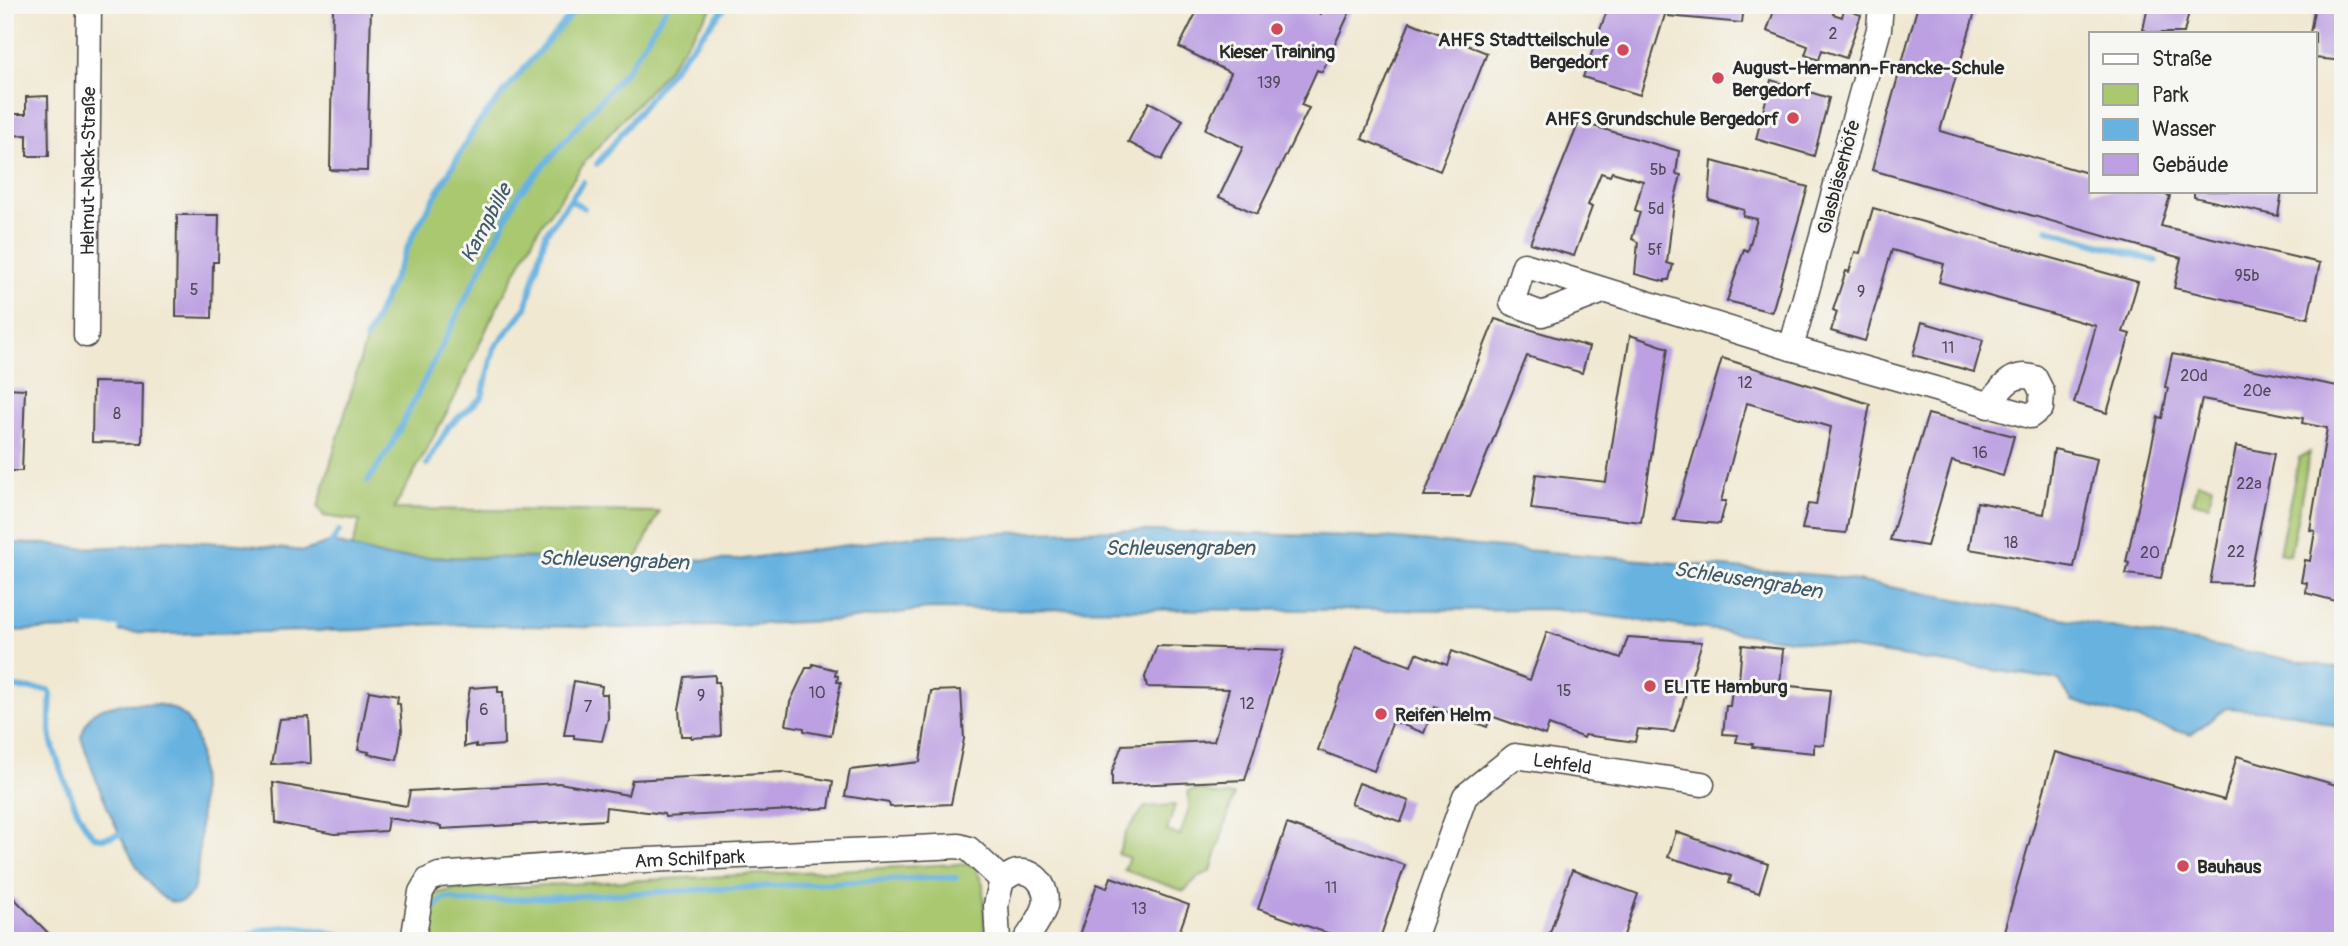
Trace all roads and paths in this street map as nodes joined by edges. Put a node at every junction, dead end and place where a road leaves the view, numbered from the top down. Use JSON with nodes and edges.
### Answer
{"nodes":[{"id":1,"x":89,"y":5,"type":"edge"},
{"id":2,"x":1881,"y":5,"type":"edge"},
{"id":3,"x":1604,"y":291,"type":"dead end"},
{"id":4,"x":86,"y":335,"type":"dead end"},
{"id":5,"x":1791,"y":348,"type":"junction"},
{"id":6,"x":1988,"y":406,"type":"dead end"},
{"id":7,"x":1702,"y":785,"type":"dead end"},
{"id":8,"x":1002,"y":880,"type":"junction"},
{"id":9,"x":413,"y":941,"type":"edge"},
{"id":10,"x":998,"y":941,"type":"edge"},
{"id":11,"x":1025,"y":941,"type":"edge"},
{"id":12,"x":1413,"y":941,"type":"edge"}],
"edges":[{"from":1,"to":4,"type":"street","name":"Helmut-Nack-Straße"},
{"from":2,"to":5,"type":"street","name":"Glasbläserhöfe"},
{"from":3,"to":5,"type":"street"},
{"from":5,"to":6,"type":"street"},
{"from":7,"to":12,"type":"street","name":"Lehfeld"},
{"from":8,"to":9,"type":"street","name":"Am Schilfpark"},
{"from":8,"to":10,"type":"street"},
{"from":8,"to":11,"type":"street"}]}
